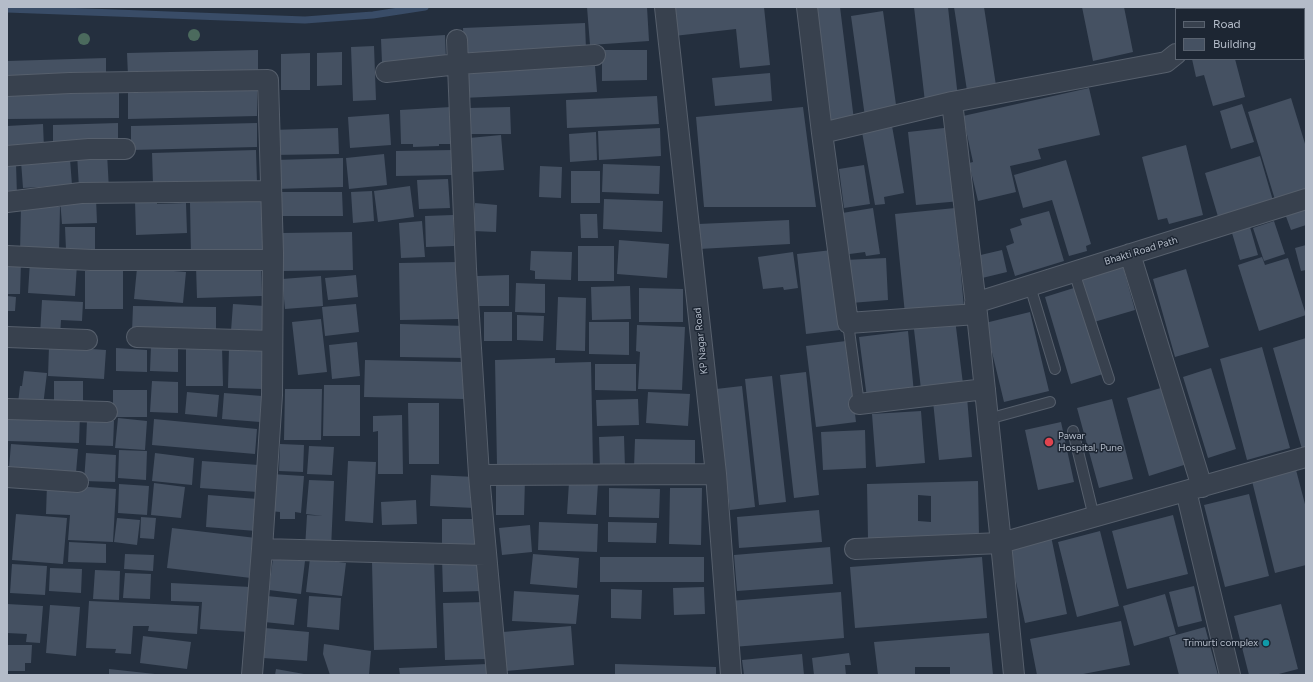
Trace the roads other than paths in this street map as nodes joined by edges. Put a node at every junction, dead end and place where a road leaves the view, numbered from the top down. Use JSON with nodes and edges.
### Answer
{"nodes":[{"id":1,"x":665,"y":7,"type":"edge"},
{"id":2,"x":807,"y":7,"type":"edge"},
{"id":3,"x":457,"y":40,"type":"dead end"},
{"id":4,"x":595,"y":55,"type":"dead end"},
{"id":5,"x":1175,"y":55,"type":"edge"},
{"id":6,"x":458,"y":64,"type":"junction"},
{"id":7,"x":386,"y":72,"type":"dead end"},
{"id":8,"x":7,"y":86,"type":"edge"},
{"id":9,"x":952,"y":102,"type":"junction"},
{"id":10,"x":822,"y":133,"type":"junction"},
{"id":11,"x":125,"y":149,"type":"dead end"},
{"id":12,"x":7,"y":156,"type":"edge"},
{"id":13,"x":271,"y":191,"type":"junction"},
{"id":14,"x":1306,"y":199,"type":"edge"},
{"id":15,"x":7,"y":202,"type":"edge"},
{"id":16,"x":1130,"y":254,"type":"junction"},
{"id":17,"x":7,"y":256,"type":"edge"},
{"id":18,"x":273,"y":260,"type":"junction"},
{"id":19,"x":1074,"y":272,"type":"junction"},
{"id":20,"x":1030,"y":286,"type":"junction"},
{"id":21,"x":976,"y":308,"type":"junction"},
{"id":22,"x":848,"y":323,"type":"junction"},
{"id":23,"x":7,"y":337,"type":"edge"},
{"id":24,"x":137,"y":337,"type":"dead end"},
{"id":25,"x":87,"y":340,"type":"dead end"},
{"id":26,"x":272,"y":341,"type":"junction"},
{"id":27,"x":1055,"y":369,"type":"dead end"},
{"id":28,"x":1109,"y":378,"type":"dead end"},
{"id":29,"x":985,"y":389,"type":"junction"},
{"id":30,"x":1050,"y":402,"type":"dead end"},
{"id":31,"x":859,"y":404,"type":"joint"},
{"id":32,"x":7,"y":409,"type":"edge"},
{"id":33,"x":108,"y":412,"type":"dead end"},
{"id":34,"x":988,"y":419,"type":"junction"},
{"id":35,"x":1073,"y":431,"type":"dead end"},
{"id":36,"x":1306,"y":457,"type":"edge"},
{"id":37,"x":716,"y":474,"type":"junction"},
{"id":38,"x":480,"y":475,"type":"junction"},
{"id":39,"x":7,"y":477,"type":"edge"},
{"id":40,"x":78,"y":482,"type":"dead end"},
{"id":41,"x":1194,"y":489,"type":"junction"},
{"id":42,"x":1094,"y":517,"type":"junction"},
{"id":43,"x":1001,"y":543,"type":"junction"},
{"id":44,"x":262,"y":549,"type":"junction"},
{"id":45,"x":855,"y":549,"type":"dead end"},
{"id":46,"x":486,"y":555,"type":"junction"},
{"id":47,"x":252,"y":675,"type":"edge"},
{"id":48,"x":497,"y":675,"type":"edge"},
{"id":49,"x":731,"y":675,"type":"edge"},
{"id":50,"x":1014,"y":675,"type":"edge"},
{"id":51,"x":1230,"y":675,"type":"edge"}],
"edges":[{"from":1,"to":37,"type":"street","name":"KP Nagar Road"},
{"from":2,"to":10,"type":"street"},
{"from":3,"to":6,"type":"street"},
{"from":4,"to":6,"type":"street"},
{"from":5,"to":9,"type":"street"},
{"from":6,"to":7,"type":"street"},
{"from":6,"to":38,"type":"street"},
{"from":8,"to":13,"type":"street"},
{"from":9,"to":10,"type":"street"},
{"from":9,"to":21,"type":"street"},
{"from":10,"to":22,"type":"street"},
{"from":11,"to":12,"type":"street"},
{"from":13,"to":15,"type":"street"},
{"from":13,"to":18,"type":"street"},
{"from":14,"to":16,"type":"street","name":"Bhakti Road Path"},
{"from":16,"to":19,"type":"street","name":"Bhakti Road Path"},
{"from":16,"to":41,"type":"street"},
{"from":17,"to":18,"type":"street"},
{"from":18,"to":26,"type":"street"},
{"from":19,"to":20,"type":"street","name":"Bhakti Road Path"},
{"from":19,"to":28,"type":"lane"},
{"from":20,"to":21,"type":"street","name":"Bhakti Road Path"},
{"from":20,"to":27,"type":"lane"},
{"from":21,"to":22,"type":"street","name":"Bhakti Road Path"},
{"from":21,"to":29,"type":"street"},
{"from":22,"to":31,"type":"lane"},
{"from":23,"to":25,"type":"street"},
{"from":24,"to":26,"type":"street"},
{"from":26,"to":44,"type":"street"},
{"from":29,"to":31,"type":"street"},
{"from":29,"to":34,"type":"street"},
{"from":30,"to":34,"type":"lane"},
{"from":32,"to":33,"type":"street"},
{"from":34,"to":43,"type":"street"},
{"from":35,"to":42,"type":"lane"},
{"from":36,"to":41,"type":"street"},
{"from":37,"to":38,"type":"street"},
{"from":37,"to":49,"type":"street","name":"KP Nagar Road"},
{"from":38,"to":46,"type":"street"},
{"from":39,"to":40,"type":"street"},
{"from":41,"to":42,"type":"street"},
{"from":41,"to":51,"type":"street"},
{"from":42,"to":43,"type":"street"},
{"from":43,"to":45,"type":"street"},
{"from":43,"to":50,"type":"street"},
{"from":44,"to":46,"type":"street"},
{"from":44,"to":47,"type":"street"},
{"from":46,"to":48,"type":"street"}]}
